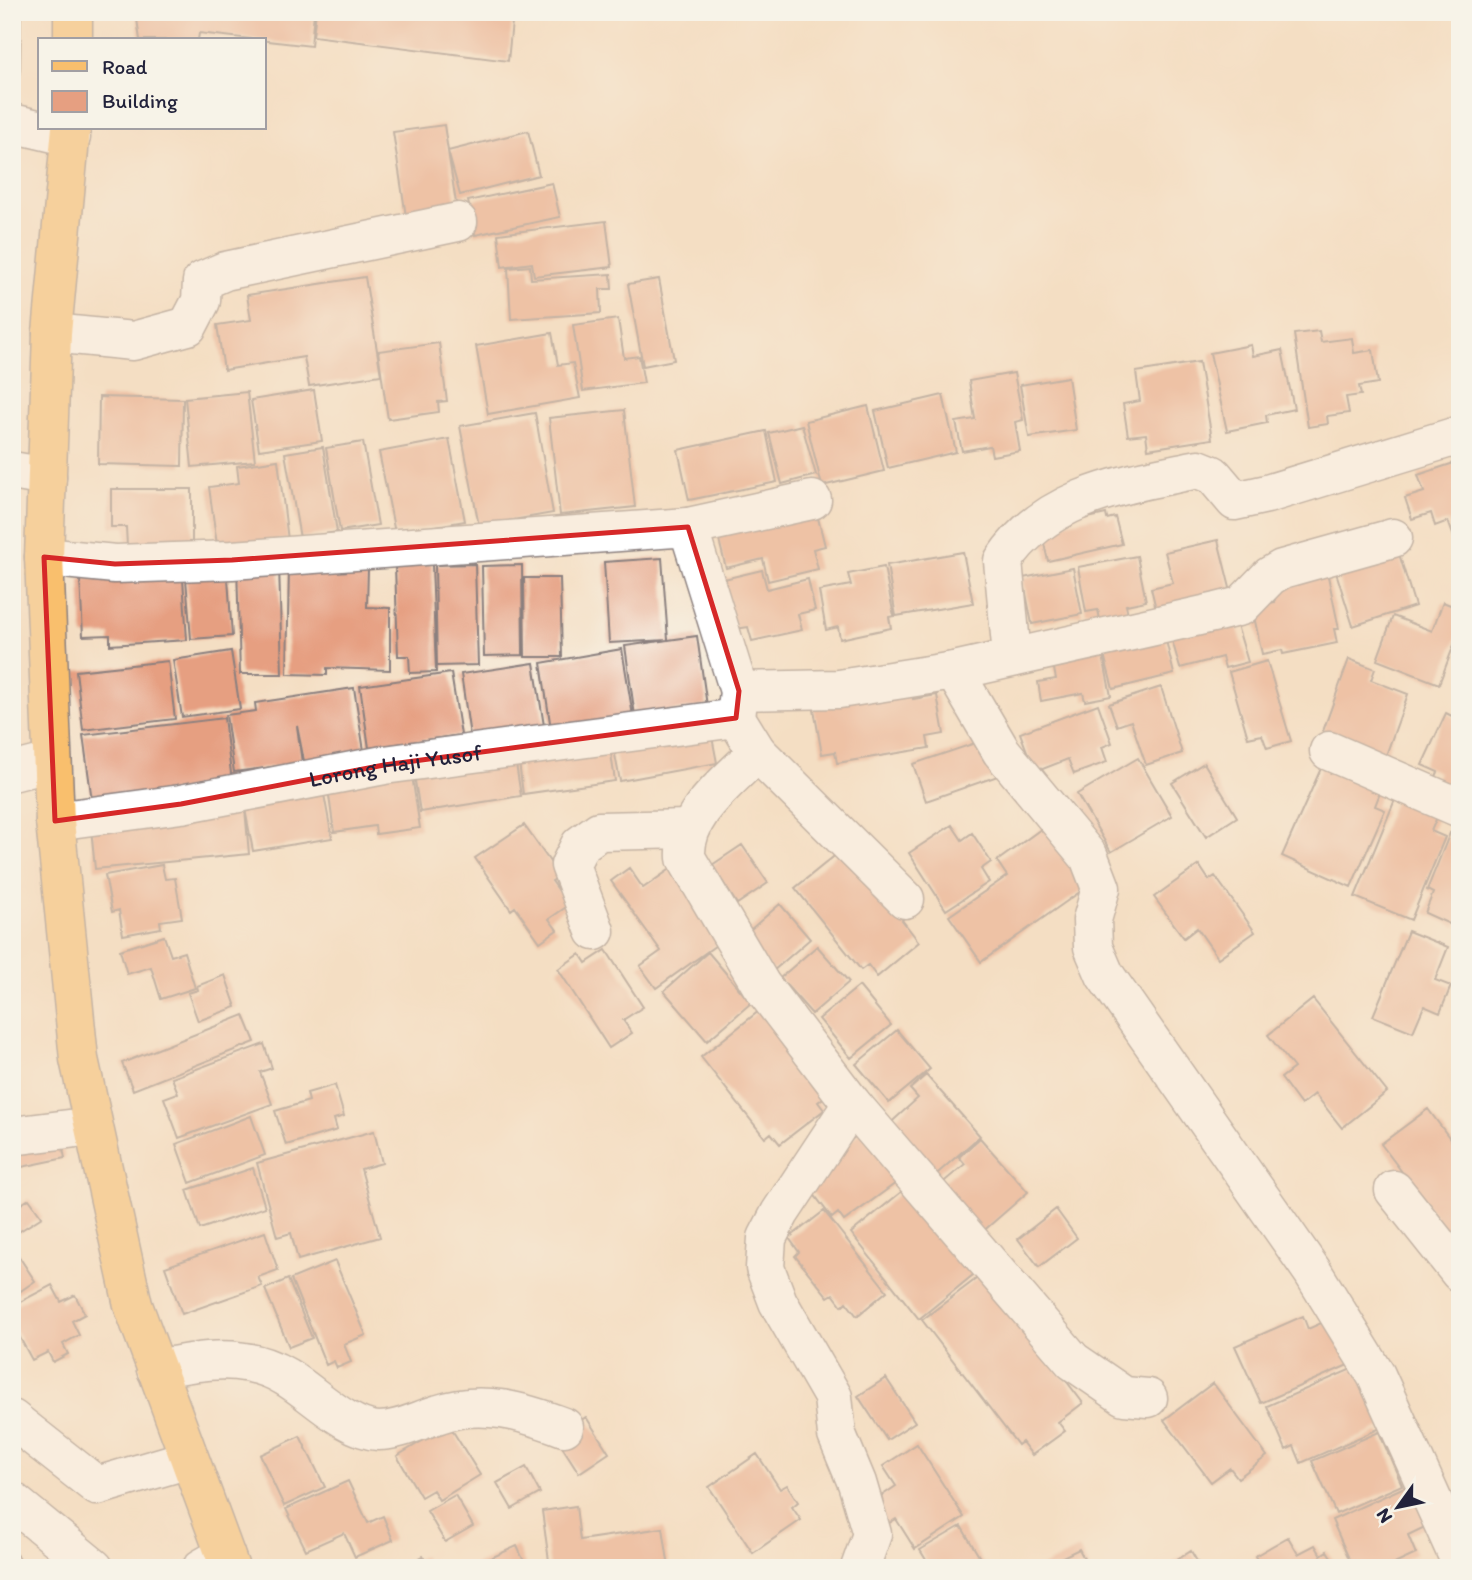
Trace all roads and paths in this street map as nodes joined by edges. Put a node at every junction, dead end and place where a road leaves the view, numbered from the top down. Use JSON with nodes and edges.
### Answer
{"nodes":[{"id":1,"x":73,"y":12,"type":"edge"},
{"id":2,"x":73,"y":38,"type":"edge"},
{"id":3,"x":12,"y":122,"type":"edge"},
{"id":4,"x":38,"y":126,"type":"edge"},
{"id":5,"x":71,"y":132,"type":"edge"},
{"id":6,"x":458,"y":222,"type":"dead end"},
{"id":7,"x":52,"y":333,"type":"junction"},
{"id":8,"x":1460,"y":435,"type":"edge"},
{"id":9,"x":30,"y":474,"type":"edge"},
{"id":10,"x":812,"y":500,"type":"dead end"},
{"id":11,"x":688,"y":527,"type":"junction"},
{"id":12,"x":1393,"y":538,"type":"dead end"},
{"id":13,"x":44,"y":557,"type":"junction"},
{"id":14,"x":1012,"y":656,"type":"junction"},
{"id":15,"x":954,"y":671,"type":"junction"},
{"id":16,"x":737,"y":705,"type":"junction"},
{"id":17,"x":1329,"y":751,"type":"dead end"},
{"id":18,"x":757,"y":752,"type":"junction"},
{"id":19,"x":51,"y":762,"type":"junction"},
{"id":20,"x":12,"y":772,"type":"edge"},
{"id":21,"x":1460,"y":808,"type":"edge"},
{"id":22,"x":55,"y":821,"type":"junction"},
{"id":23,"x":689,"y":829,"type":"junction"},
{"id":24,"x":905,"y":899,"type":"dead end"},
{"id":25,"x":595,"y":931,"type":"dead end"},
{"id":26,"x":852,"y":1104,"type":"junction"},
{"id":27,"x":93,"y":1126,"type":"junction"},
{"id":28,"x":12,"y":1136,"type":"edge"},
{"id":29,"x":1394,"y":1190,"type":"dead end"},
{"id":30,"x":1460,"y":1273,"type":"edge"},
{"id":31,"x":156,"y":1369,"type":"junction"},
{"id":32,"x":1148,"y":1398,"type":"dead end"},
{"id":33,"x":12,"y":1419,"type":"edge"},
{"id":34,"x":564,"y":1427,"type":"dead end"},
{"id":35,"x":189,"y":1459,"type":"junction"},
{"id":36,"x":12,"y":1501,"type":"edge"},
{"id":37,"x":1460,"y":1561,"type":"edge"},
{"id":38,"x":219,"y":1564,"type":"edge"},
{"id":39,"x":94,"y":1568,"type":"edge"},
{"id":40,"x":860,"y":1568,"type":"edge"}],
"edges":[{"from":1,"to":2,"type":"main road"},
{"from":3,"to":4,"type":"street"},
{"from":5,"to":7,"type":"main road"},
{"from":6,"to":7,"type":"street"},
{"from":7,"to":9,"type":"main road"},
{"from":8,"to":14,"type":"street"},
{"from":9,"to":13,"type":"main road"},
{"from":10,"to":11,"type":"street"},
{"from":11,"to":13,"type":"street"},
{"from":11,"to":16,"type":"street"},
{"from":12,"to":14,"type":"street","name":"Lorong Haji Yusof"},
{"from":13,"to":19,"type":"main road"},
{"from":14,"to":15,"type":"street","name":"Lorong Haji Yusof"},
{"from":15,"to":16,"type":"street","name":"Lorong Haji Yusof"},
{"from":15,"to":37,"type":"street"},
{"from":16,"to":18,"type":"street"},
{"from":16,"to":22,"type":"street","name":"Lorong Haji Yusof"},
{"from":17,"to":21,"type":"street"},
{"from":18,"to":23,"type":"street"},
{"from":18,"to":24,"type":"street"},
{"from":19,"to":20,"type":"street"},
{"from":19,"to":22,"type":"main road"},
{"from":22,"to":27,"type":"main road"},
{"from":23,"to":25,"type":"street"},
{"from":23,"to":26,"type":"street"},
{"from":26,"to":32,"type":"street"},
{"from":26,"to":40,"type":"street"},
{"from":27,"to":28,"type":"street"},
{"from":27,"to":31,"type":"main road"},
{"from":29,"to":30,"type":"street"},
{"from":31,"to":34,"type":"street"},
{"from":31,"to":35,"type":"main road"},
{"from":33,"to":35,"type":"street"},
{"from":35,"to":38,"type":"main road"},
{"from":36,"to":39,"type":"street"}]}
